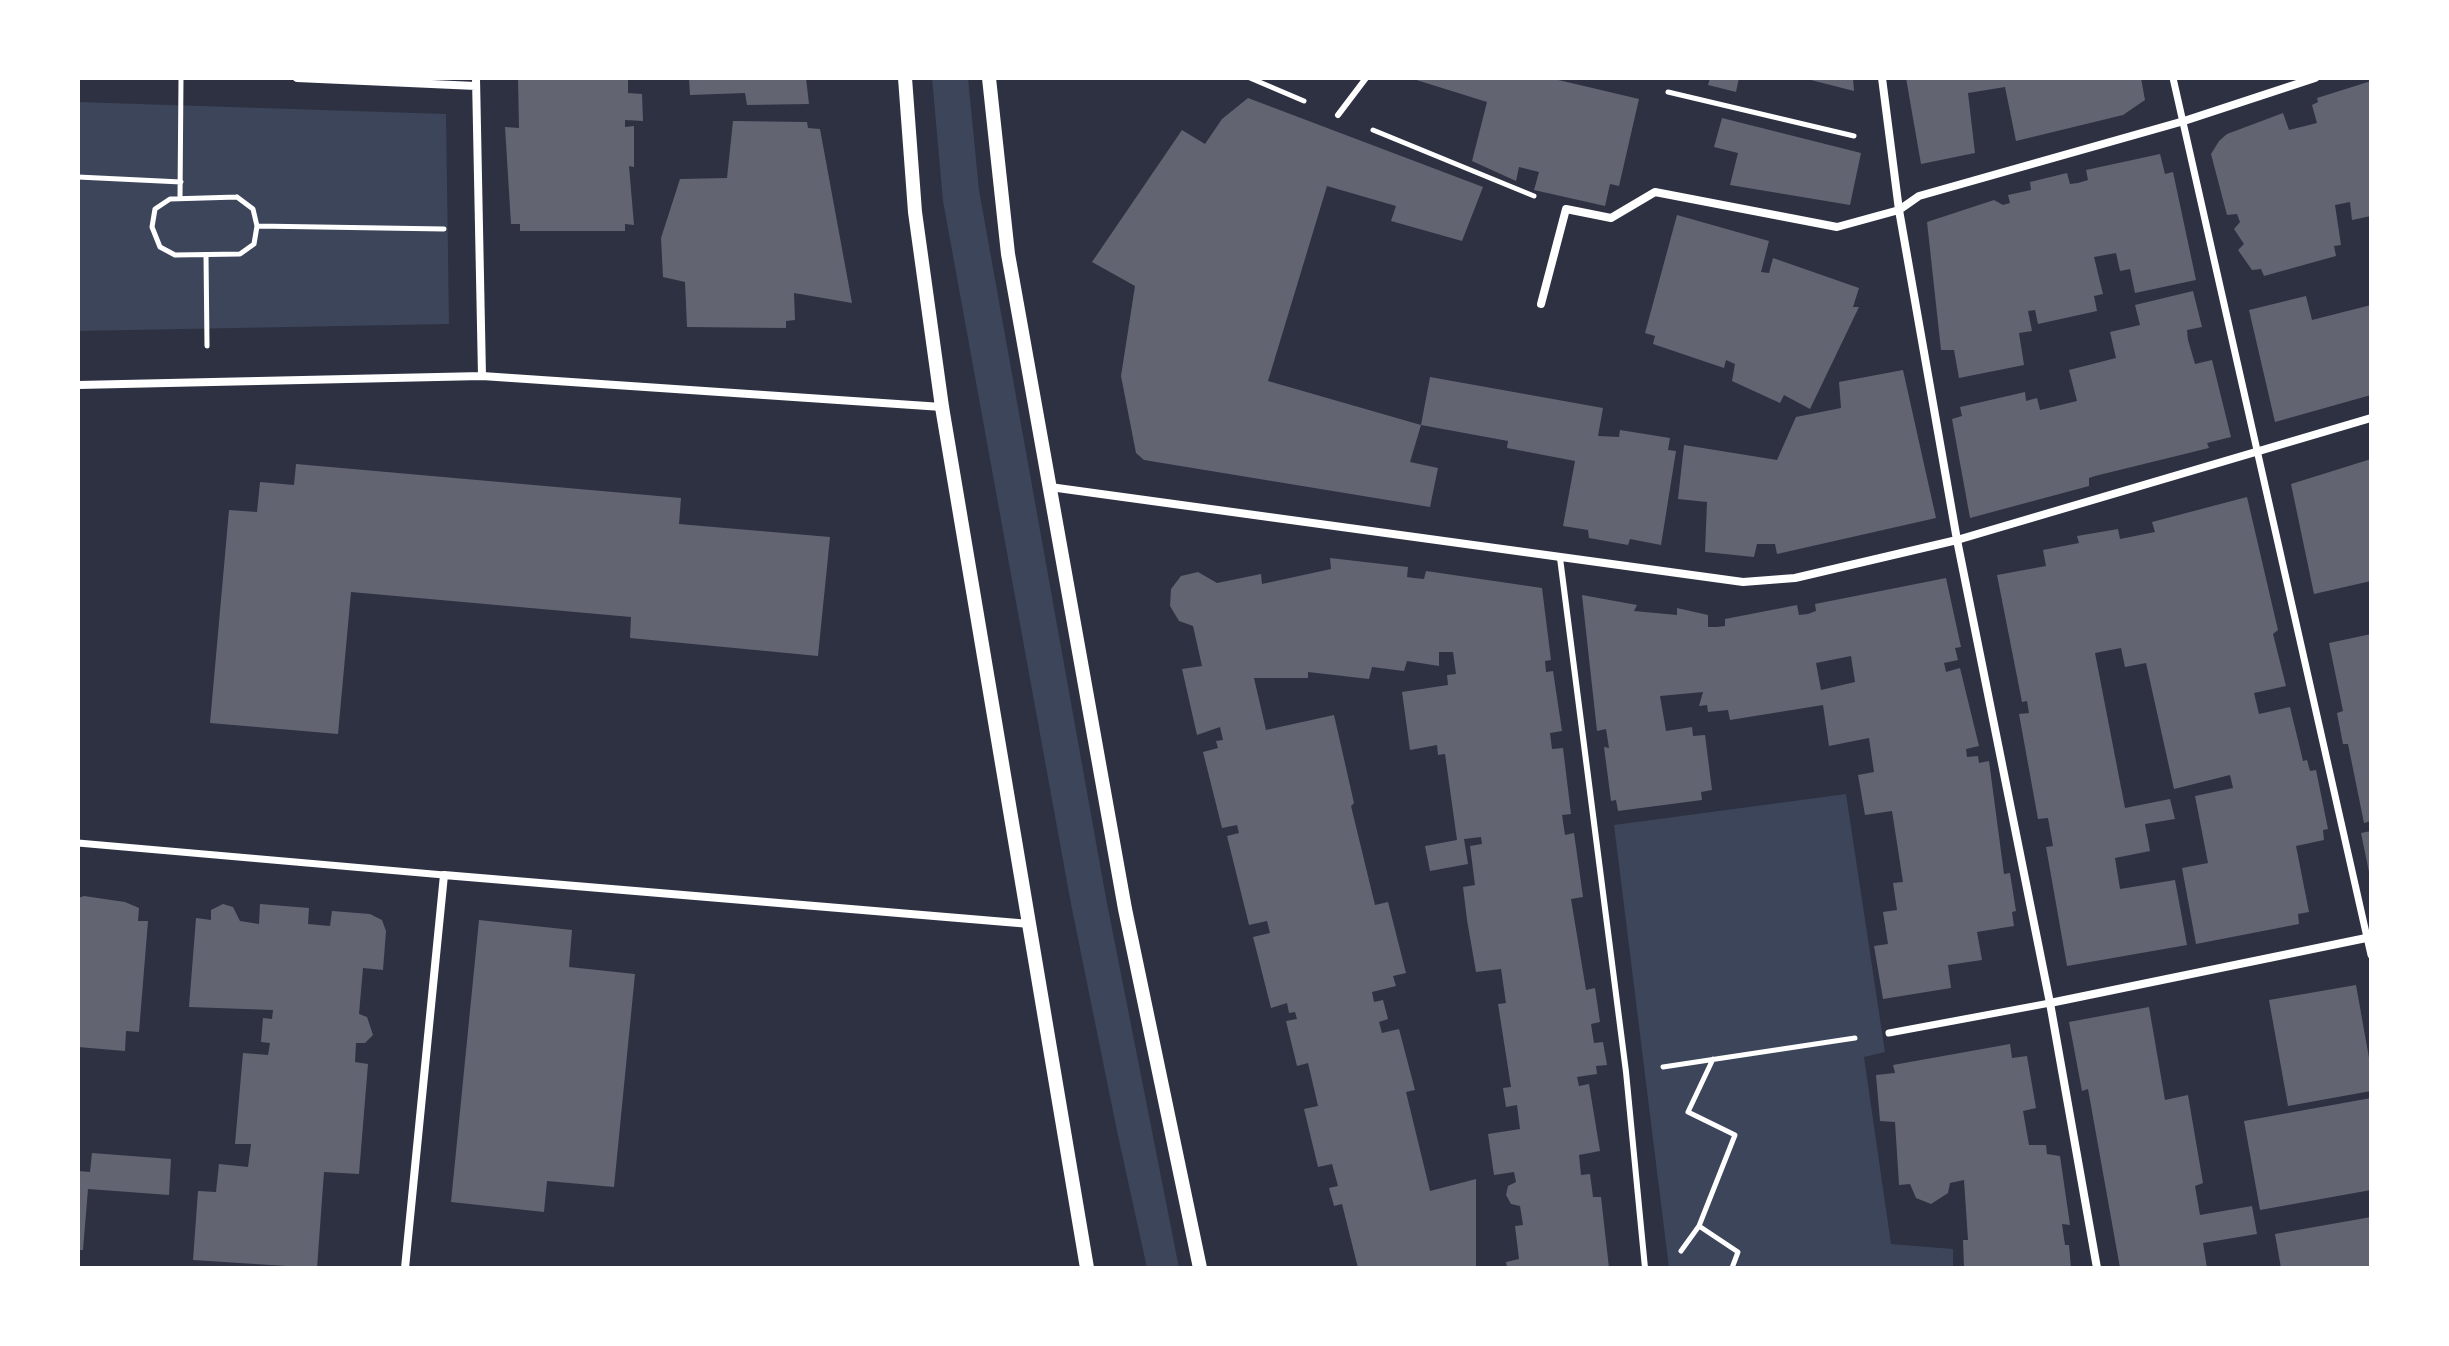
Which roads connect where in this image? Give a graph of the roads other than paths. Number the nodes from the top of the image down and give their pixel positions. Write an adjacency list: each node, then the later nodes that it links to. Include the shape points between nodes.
1 (297, 78): 8 (street)
2 (905, 78): 15 (street, via 915,212)
3 (989, 78): 18 (street, via 1008,254)
4 (1366, 78): 9 (lane)
5 (1882, 78): 11 (street)
6 (2173, 78): 10 (street)
7 (2315, 78): 10 (street)
8 (476, 82): 13 (street)
9 (1338, 115)
10 (2184, 121): 11 (street, via 1919,196); 17 (street)
11 (1899, 210): 12 (street, via 1837,227 1655,192 1611,218 1566,209); 19 (street)
12 (1541, 304)
13 (482, 376): 14 (street); 15 (street)
14 (78, 385)
15 (942, 407): 23 (street)
16 (2371, 418): 17 (street)
17 (2257, 451): 19 (street); 24 (street)
18 (1050, 487): 20 (street); 30 (street, via 1125,909)
19 (1957, 540): 20 (street, via 1795,578 1743,582); 26 (street)
20 (1560, 558): 31 (lane, via 1626,1072)
21 (78, 843): 22 (street)
22 (444, 875): 23 (street); 28 (street)
23 (1030, 924): 29 (street)
24 (2369, 938): 25 (street); 26 (street)
25 (2371, 955)
26 (2050, 1003): 27 (street); 32 (street)
27 (1889, 1033)
28 (405, 1268)
29 (1087, 1268)
30 (1200, 1268)
31 (1645, 1268)
32 (2097, 1268)

